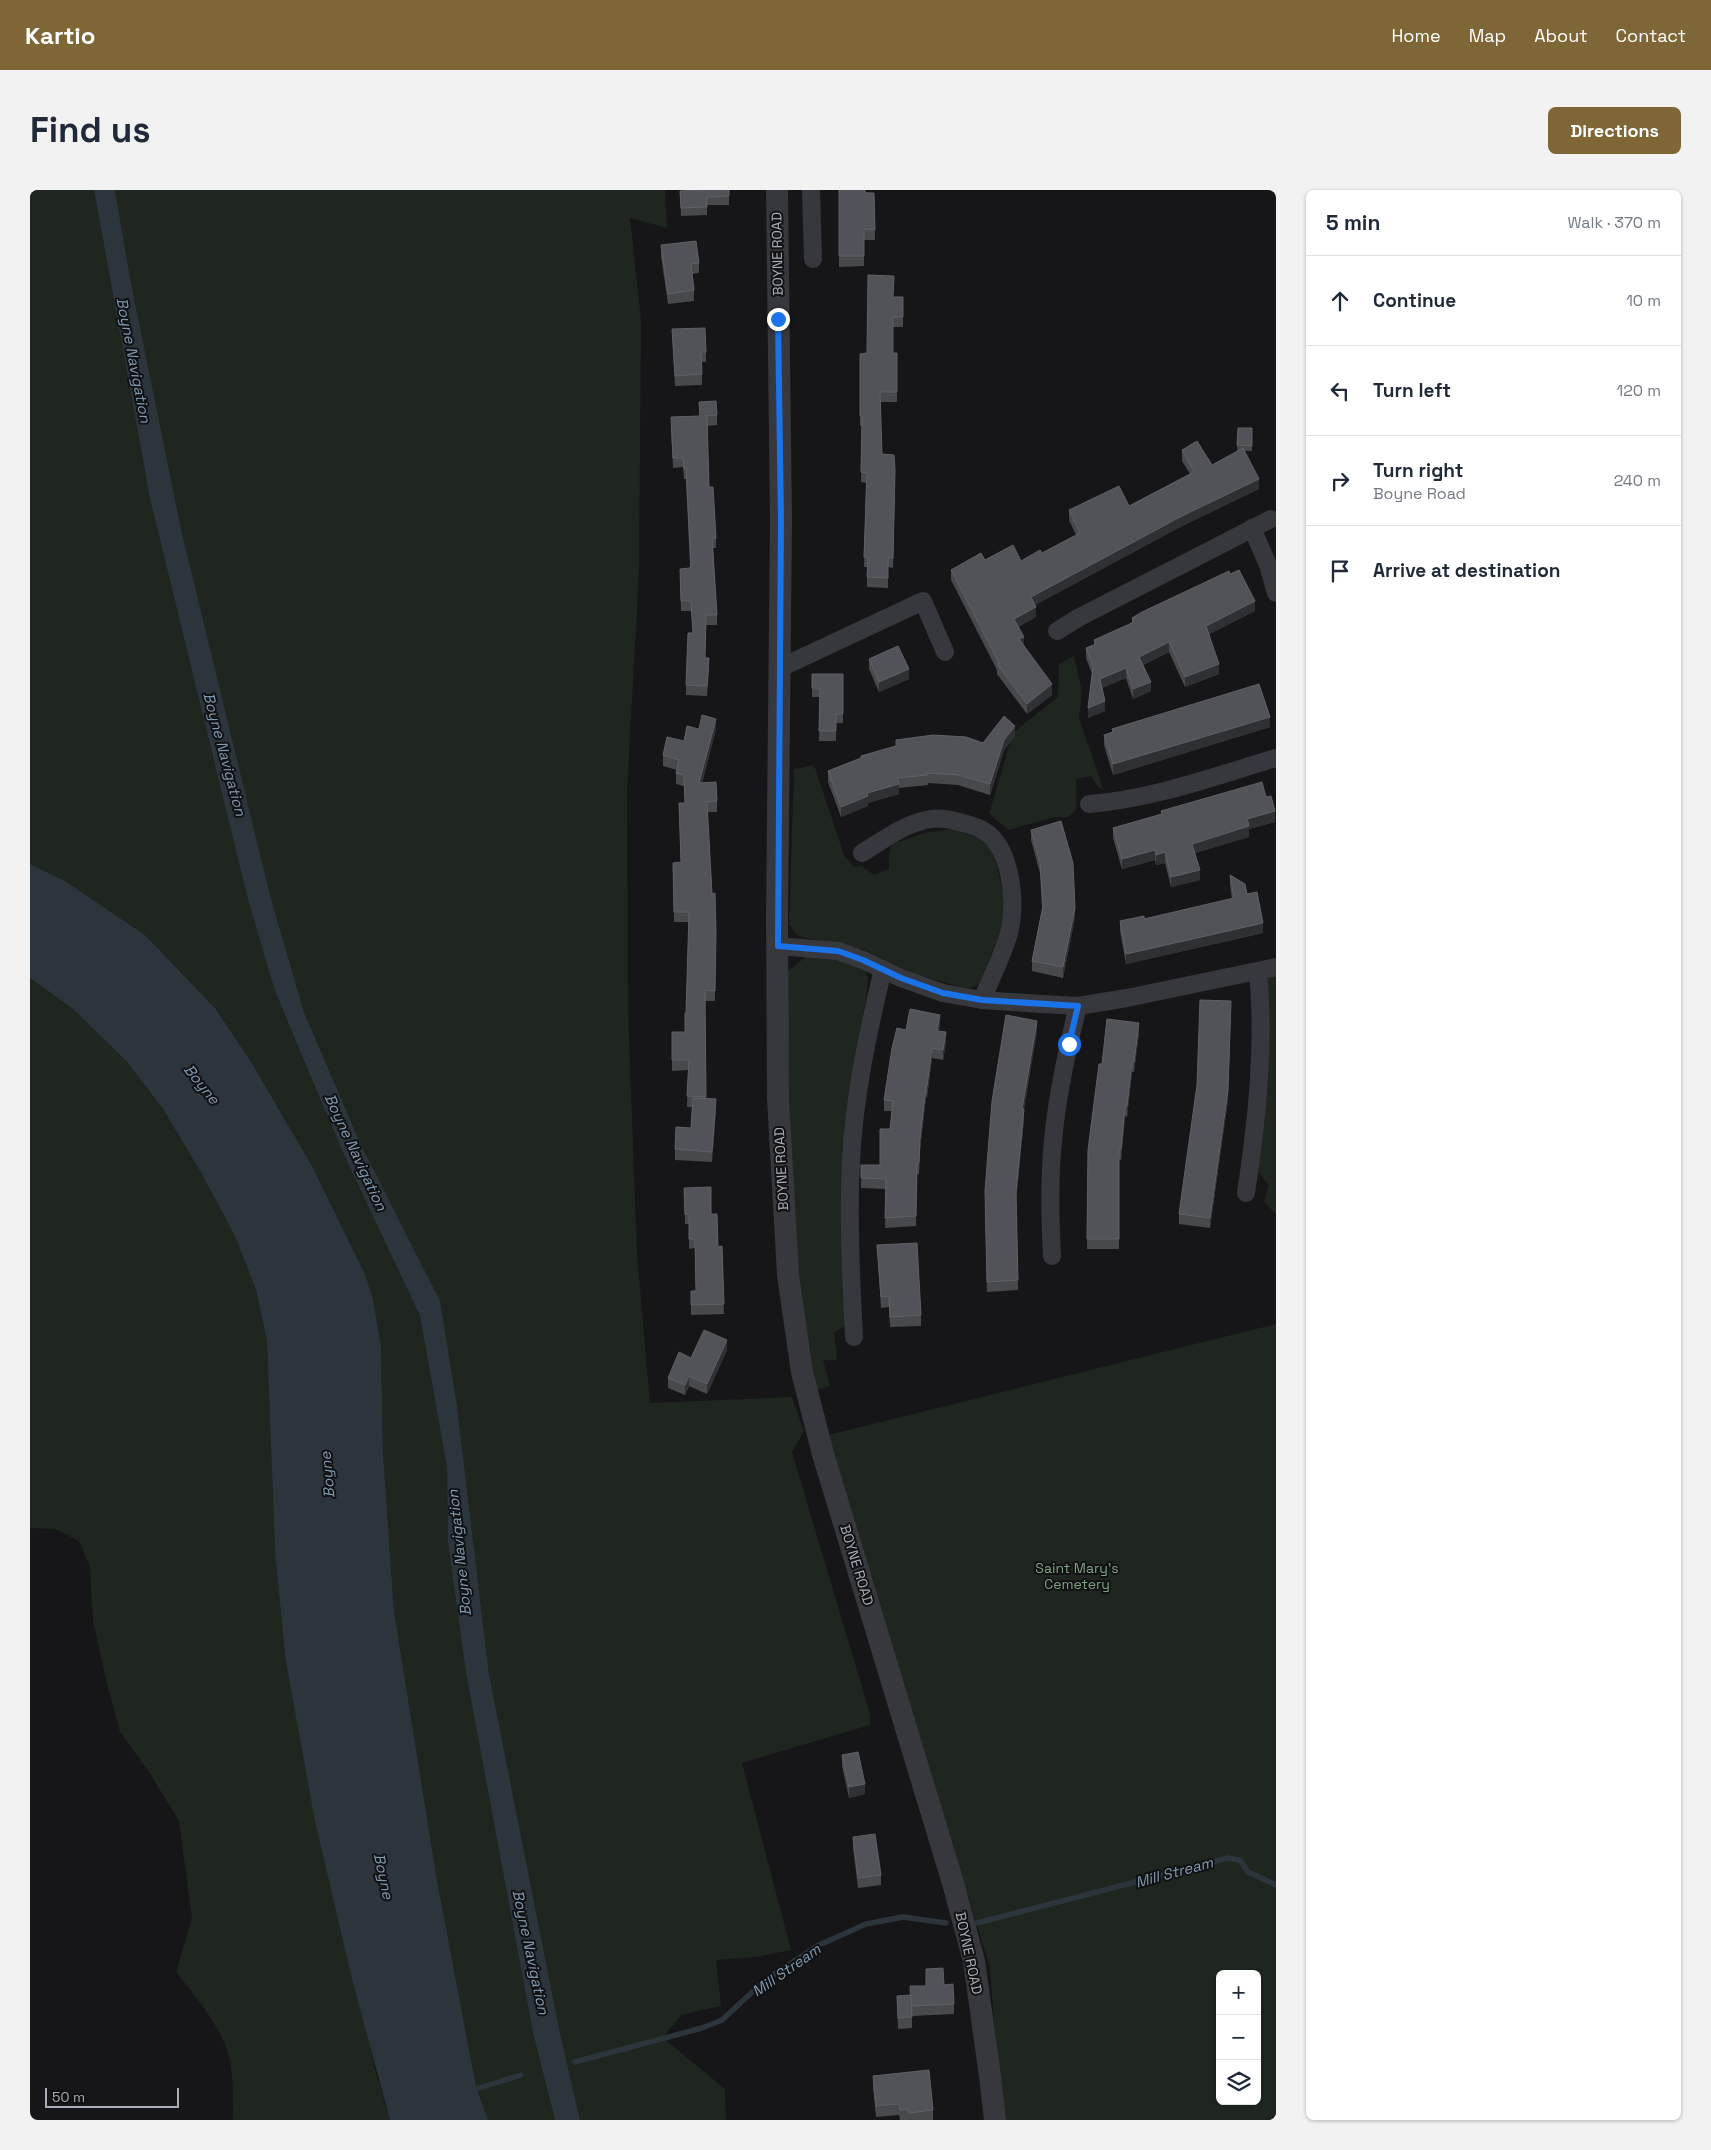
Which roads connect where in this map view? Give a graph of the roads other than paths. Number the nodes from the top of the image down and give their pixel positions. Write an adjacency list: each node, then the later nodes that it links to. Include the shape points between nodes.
1 (777, 190): 9 (street, BOYNE ROAD)
2 (811, 190): 3 (street)
3 (813, 259)
4 (1271, 519): 5 (street)
5 (1252, 528): 6 (street); 7 (street)
6 (1276, 593)
7 (1057, 631)
8 (946, 652): 9 (street, via 923,601)
9 (780, 668): 13 (street, BOYNE ROAD)
10 (1276, 758): 11 (street, via 1118,802)
11 (1090, 804)
12 (862, 853): 17 (street, via 906,826 927,819 967,824 985,831 997,843 1011,885 1010,930)
13 (778, 946): 15 (street, via 838,951); 22 (street, BOYNE ROAD, via 782,1191 788,1275 802,1372 823,1454 974,1961)
14 (1276, 967): 16 (street)
15 (883, 969): 17 (street, via 943,993); 21 (street, via 856,1106 851,1160 849,1232)
16 (1258, 972): 18 (street); 19 (street, via 1261,1032 1258,1099)
17 (982, 1000): 18 (street)
18 (1078, 1006): 20 (street, via 1052,1142)
19 (1246, 1192)
20 (1052, 1256)
21 (854, 1337)
22 (994, 2120)

